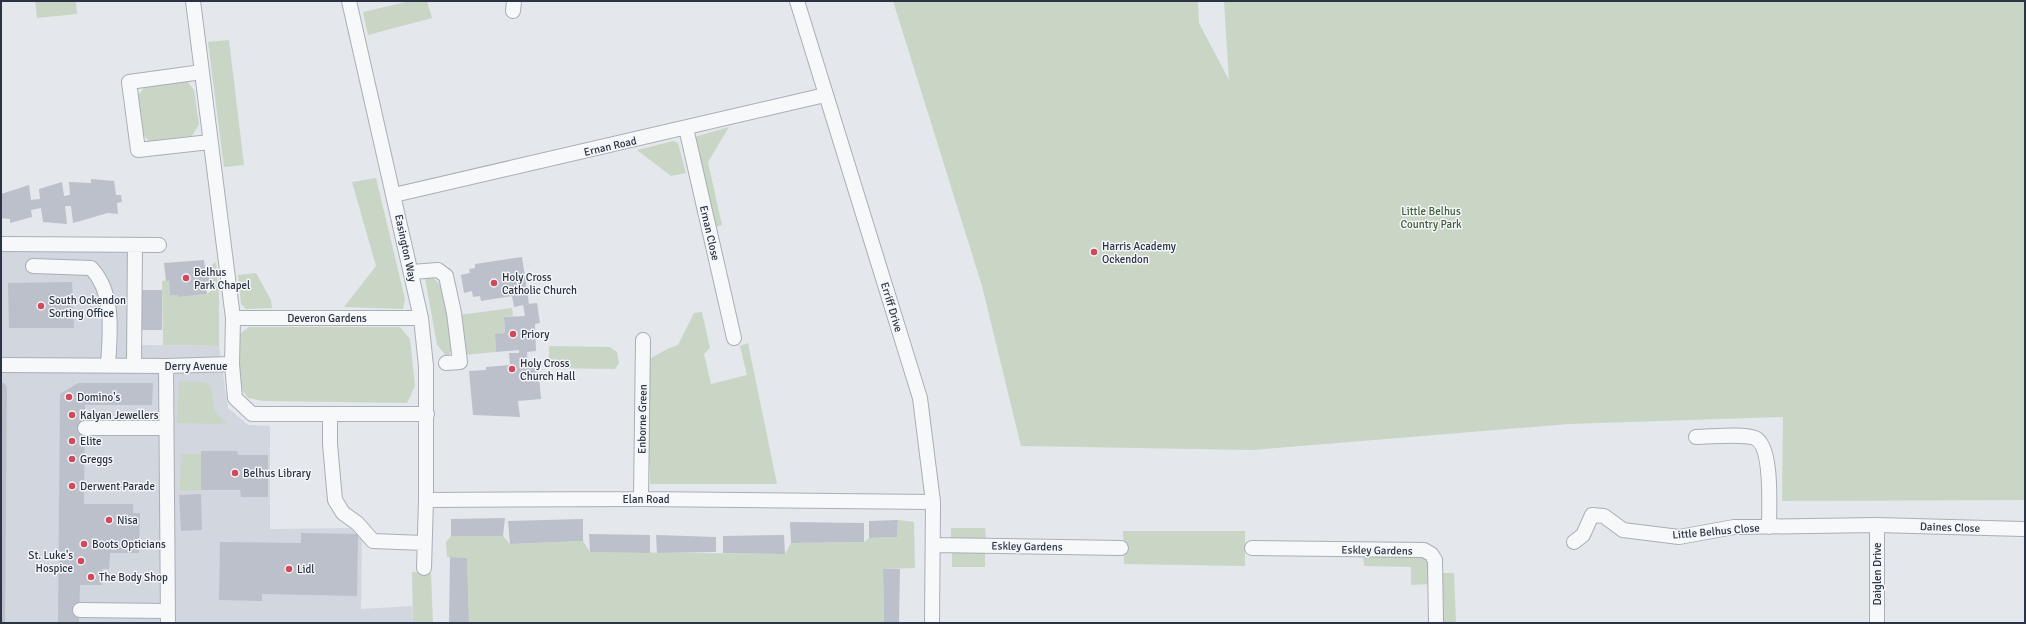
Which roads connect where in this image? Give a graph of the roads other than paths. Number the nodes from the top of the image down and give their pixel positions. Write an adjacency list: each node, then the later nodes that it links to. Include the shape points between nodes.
1 (193, 1): 4 (street)
2 (349, 1): 8 (street, Easington Way)
3 (797, 1): 5 (street, Erriff Drive)
4 (202, 72): 7 (street); 7 (street, via 129,82 138,150)
5 (825, 95): 6 (street, Ernan Road); 31 (street, Erriff Drive, via 920,398)
6 (686, 128): 8 (street, Ernan Road); 16 (street, Ernan Close)
7 (210, 142): 14 (street)
8 (394, 195): 13 (street, Easington Way)
9 (1, 244): 10 (street)
10 (135, 245): 11 (street); 22 (street)
11 (159, 245)
12 (33, 266): 21 (street, via 91,268 100,277 106,291 110,328)
13 (412, 272): 15 (street, Easington Way); 18 (street, via 438,270 446,276 460,362)
14 (233, 318): 15 (street, Deveron Gardens); 19 (street)
15 (422, 318): 25 (street, Easington Way)
16 (734, 338)
17 (643, 340): 29 (street, Enborne Green)
18 (446, 363)
19 (232, 364): 23 (street, Derry Avenue); 24 (street, Derry Avenue, via 235,398 252,414)
20 (1, 365): 21 (street, Derry Avenue)
21 (108, 365): 22 (street, Derry Avenue)
22 (134, 366): 23 (street, Derry Avenue)
23 (166, 366): 27 (street)
24 (330, 414): 25 (street, Derry Avenue); 36 (street, via 335,500 344,513 373,541)
25 (427, 414): 30 (street, Easington Way)
26 (85, 428): 27 (street)
27 (166, 428): 42 (street, via 174,543)
28 (1696, 437): 33 (street, via 1753,437 1763,444 1766,453)
29 (641, 499): 30 (street, Elan Road); 31 (street, Elan Road)
30 (426, 500): 36 (street)
31 (933, 502): 37 (street, Erriff Drive)
32 (1877, 525): 33 (street, Little Belhus Close); 34 (street, Daines Close); 45 (street, Daiglen Drive)
33 (1769, 527): 35 (street, Little Belhus Close, via 1734,527 1679,537 1623,530 1604,516 1592,515 1583,535)
34 (2023, 529)
35 (1574, 542)
36 (424, 543): 40 (street)
37 (933, 545): 38 (street, Eskley Gardens); 43 (street, Erriff Drive)
38 (1121, 548)
39 (1252, 548): 44 (street, Eskley Gardens, via 1424,550 1435,560)
40 (424, 568)
41 (80, 610): 42 (street)
42 (168, 617)
43 (932, 623)
44 (1436, 623)
45 (1877, 623)

